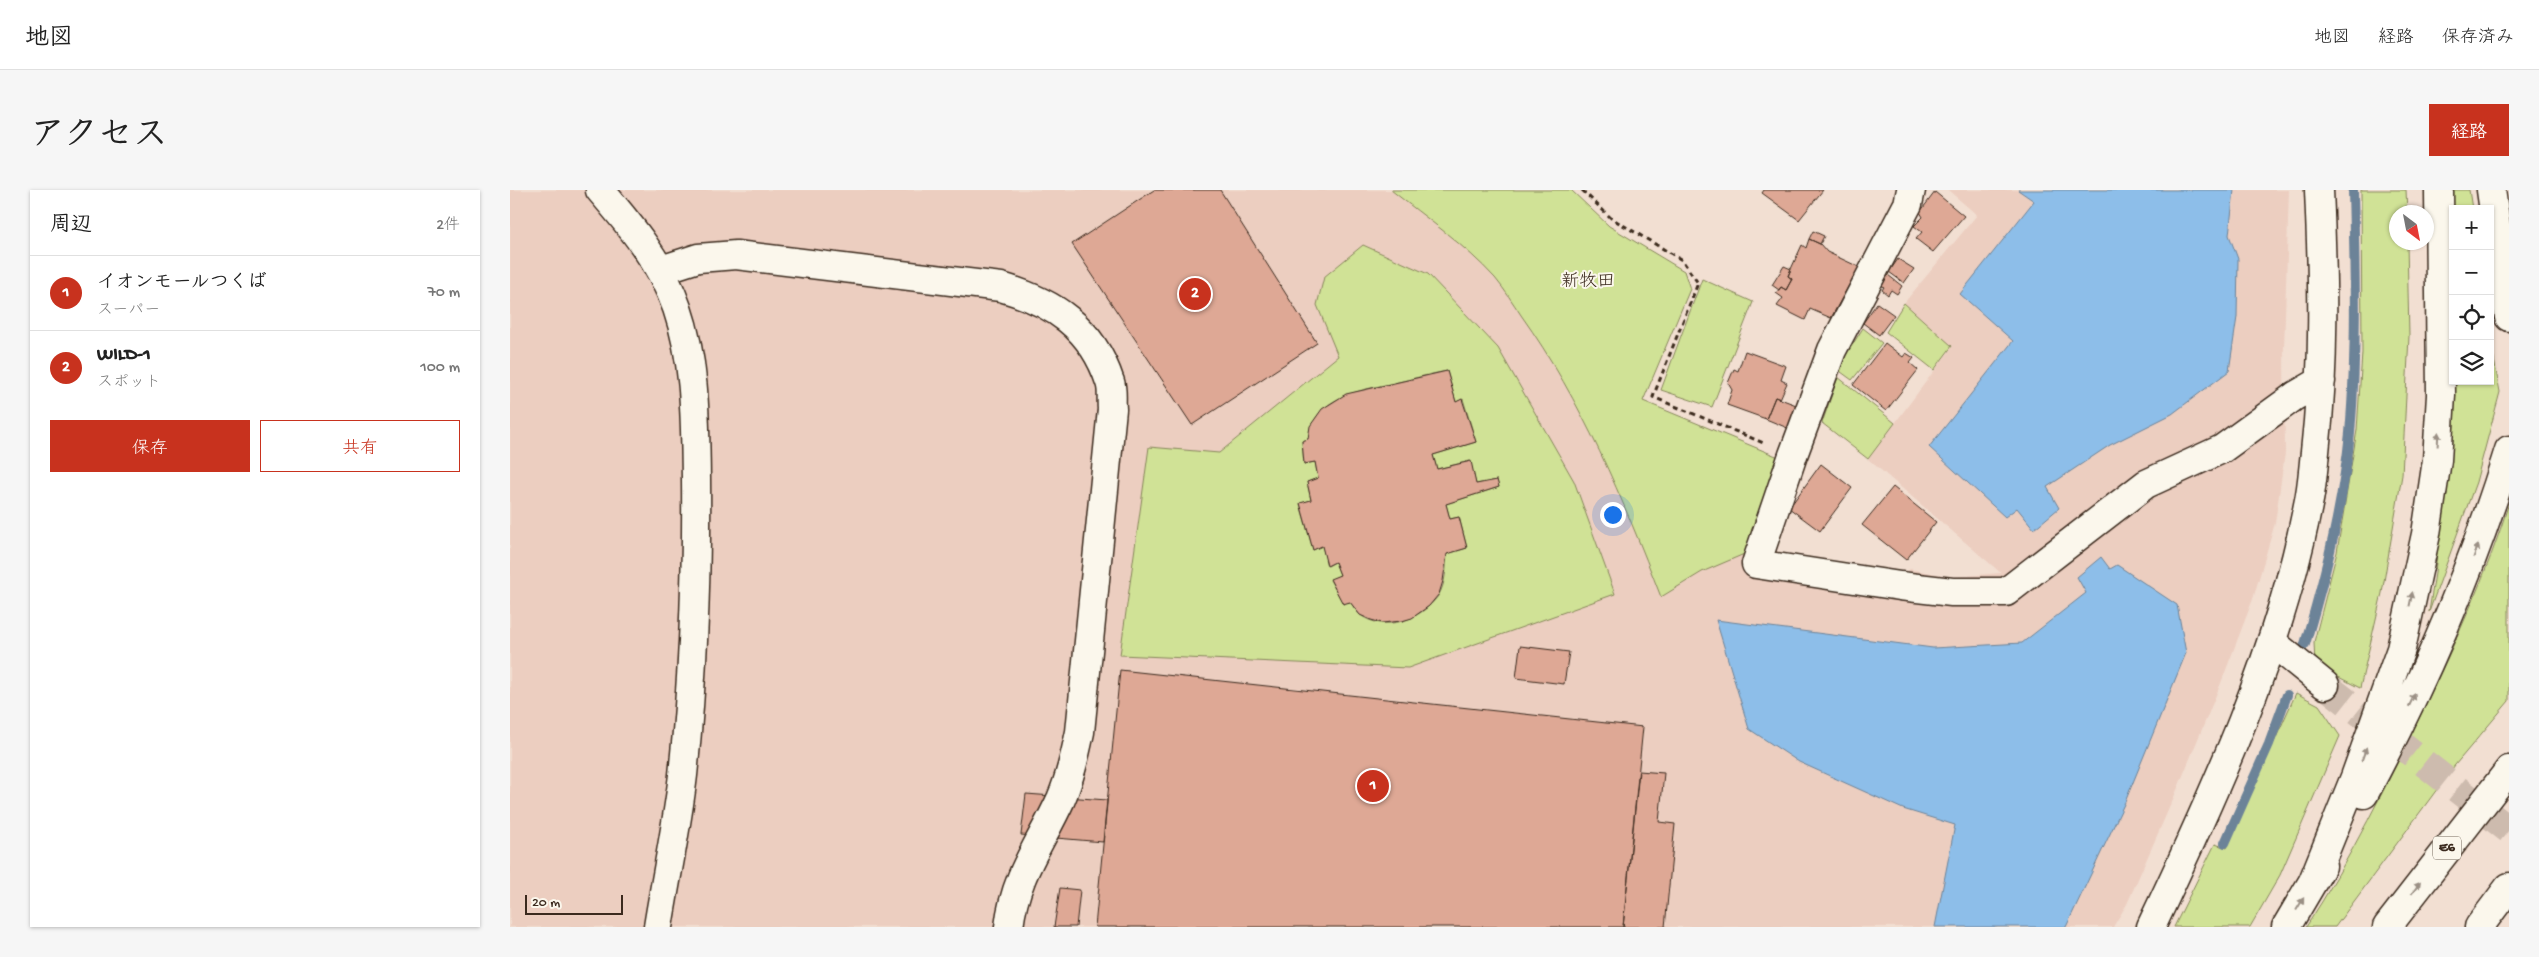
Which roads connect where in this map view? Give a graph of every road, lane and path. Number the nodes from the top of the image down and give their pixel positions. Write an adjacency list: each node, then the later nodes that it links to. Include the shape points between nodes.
1 (600, 190): 7 (main road, via 634,230)
2 (1582, 190): 11 (path, via 1611,218 1682,260 1698,283 1653,397)
3 (1912, 190): 11 (main road, via 1908,204 1832,350)
4 (2318, 190): 9 (main road, via 2324,335)
5 (2439, 190): 15 (main road, one-way to 5, via 2401,650 2426,534 2437,460 2441,395)
6 (2492, 195): 8 (main road)
7 (661, 270): 17 (main road, via 677,308 688,348 693,387 696,537 682,776); 18 (main road, via 698,258 736,255 1001,287 1027,294 1072,321 1100,360 1111,383 1112,409 1080,732 1062,797 1017,885)
8 (2509, 317)
9 (2321, 381): 11 (main road, via 2222,449 2146,484 2006,592 1952,592 1756,564); 12 (main road, via 2309,504)
10 (2509, 450): 15 (main road, one-way to 10, via 2386,752 2455,606 2486,526)
11 (1793, 455)
12 (2272, 642): 13 (main road); 19 (main road, via 2227,757)
13 (2325, 685)
14 (2509, 770): 21 (main road, E6, one-way to 14)
15 (2313, 881): 20 (main road, one-way to 15)
16 (2509, 887): 22 (main road)
17 (658, 927)
18 (1009, 927)
19 (2150, 927)
20 (2286, 927)
21 (2387, 927)
22 (2479, 927)

